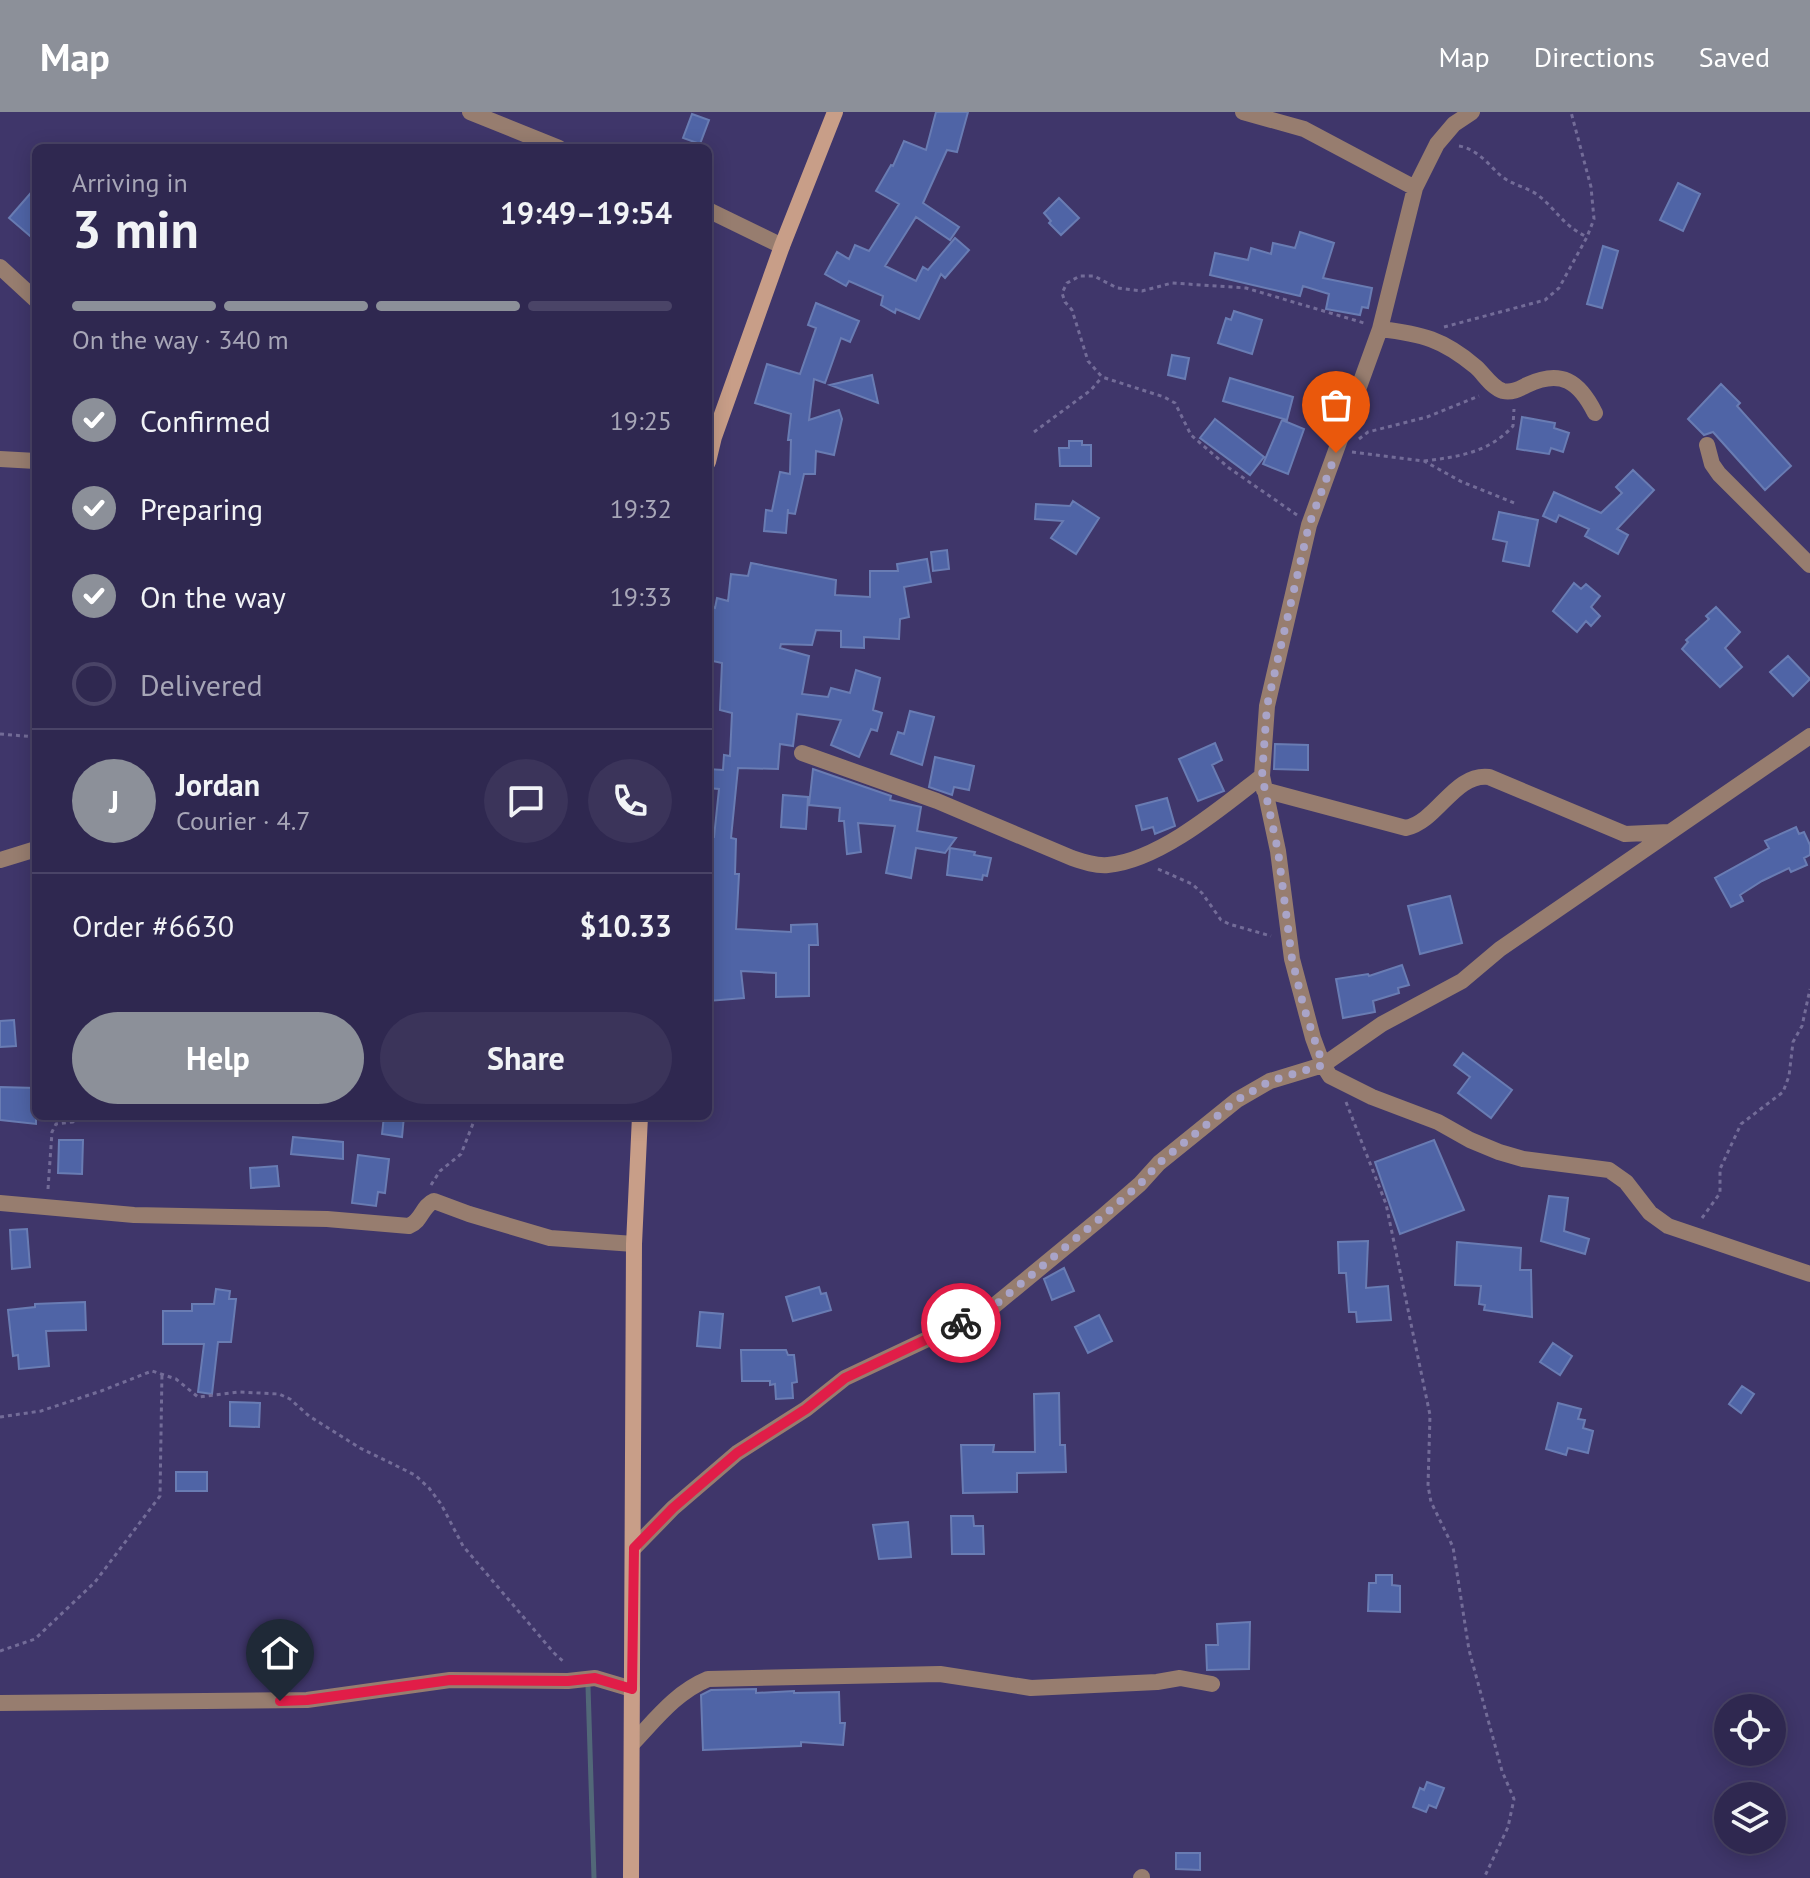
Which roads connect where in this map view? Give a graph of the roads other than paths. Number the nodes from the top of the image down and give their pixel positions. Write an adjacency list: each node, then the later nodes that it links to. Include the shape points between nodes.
1 (470, 112): 5 (street)
2 (835, 112): 8 (main road)
3 (1243, 112): 6 (street, via 1304,129)
4 (1472, 112): 6 (street, via 1437,144)
5 (549, 144)
6 (1415, 188): 11 (street)
7 (712, 212): 8 (street)
8 (782, 246): 13 (main road)
9 (0, 267): 10 (street)
10 (32, 296)
11 (1380, 329): 12 (street, via 1417,333 1448,345 1507,391 1550,376 1563,379 1586,394); 20 (street, via 1309,525 1267,706)
12 (1595, 413)
13 (712, 445)
14 (1707, 445): 17 (street, via 1719,474)
15 (0, 459): 16 (street)
16 (32, 461)
17 (1810, 565)
18 (1810, 736): 21 (street)
19 (802, 753): 20 (street, via 1091,864 1142,855)
20 (1263, 783): 21 (street, via 1406,828 1466,782 1489,777 1625,834); 24 (street, via 1292,959)
21 (1670, 832): 24 (street, via 1462,981 1382,1024)
22 (32, 850): 23 (street)
23 (0, 860)
24 (1323, 1065): 28 (street, via 1337,1081 1499,1152 1609,1170 1668,1226); 29 (street, via 1270,1081 1237,1100 989,1310 845,1378 737,1453)
25 (640, 1120): 27 (main road)
26 (0, 1203): 27 (street, via 134,1215 404,1226 417,1222 430,1202 439,1201 550,1238)
27 (634, 1244): 29 (main road)
28 (1810, 1274)
29 (634, 1548): 31 (main road)
30 (1212, 1684): 33 (street, via 1180,1678 1031,1688 940,1674 708,1679 673,1701)
31 (632, 1689): 32 (street, via 595,1678 450,1680 307,1700); 33 (main road)
32 (0, 1703)
33 (632, 1744): 34 (main road)
34 (631, 1878)

